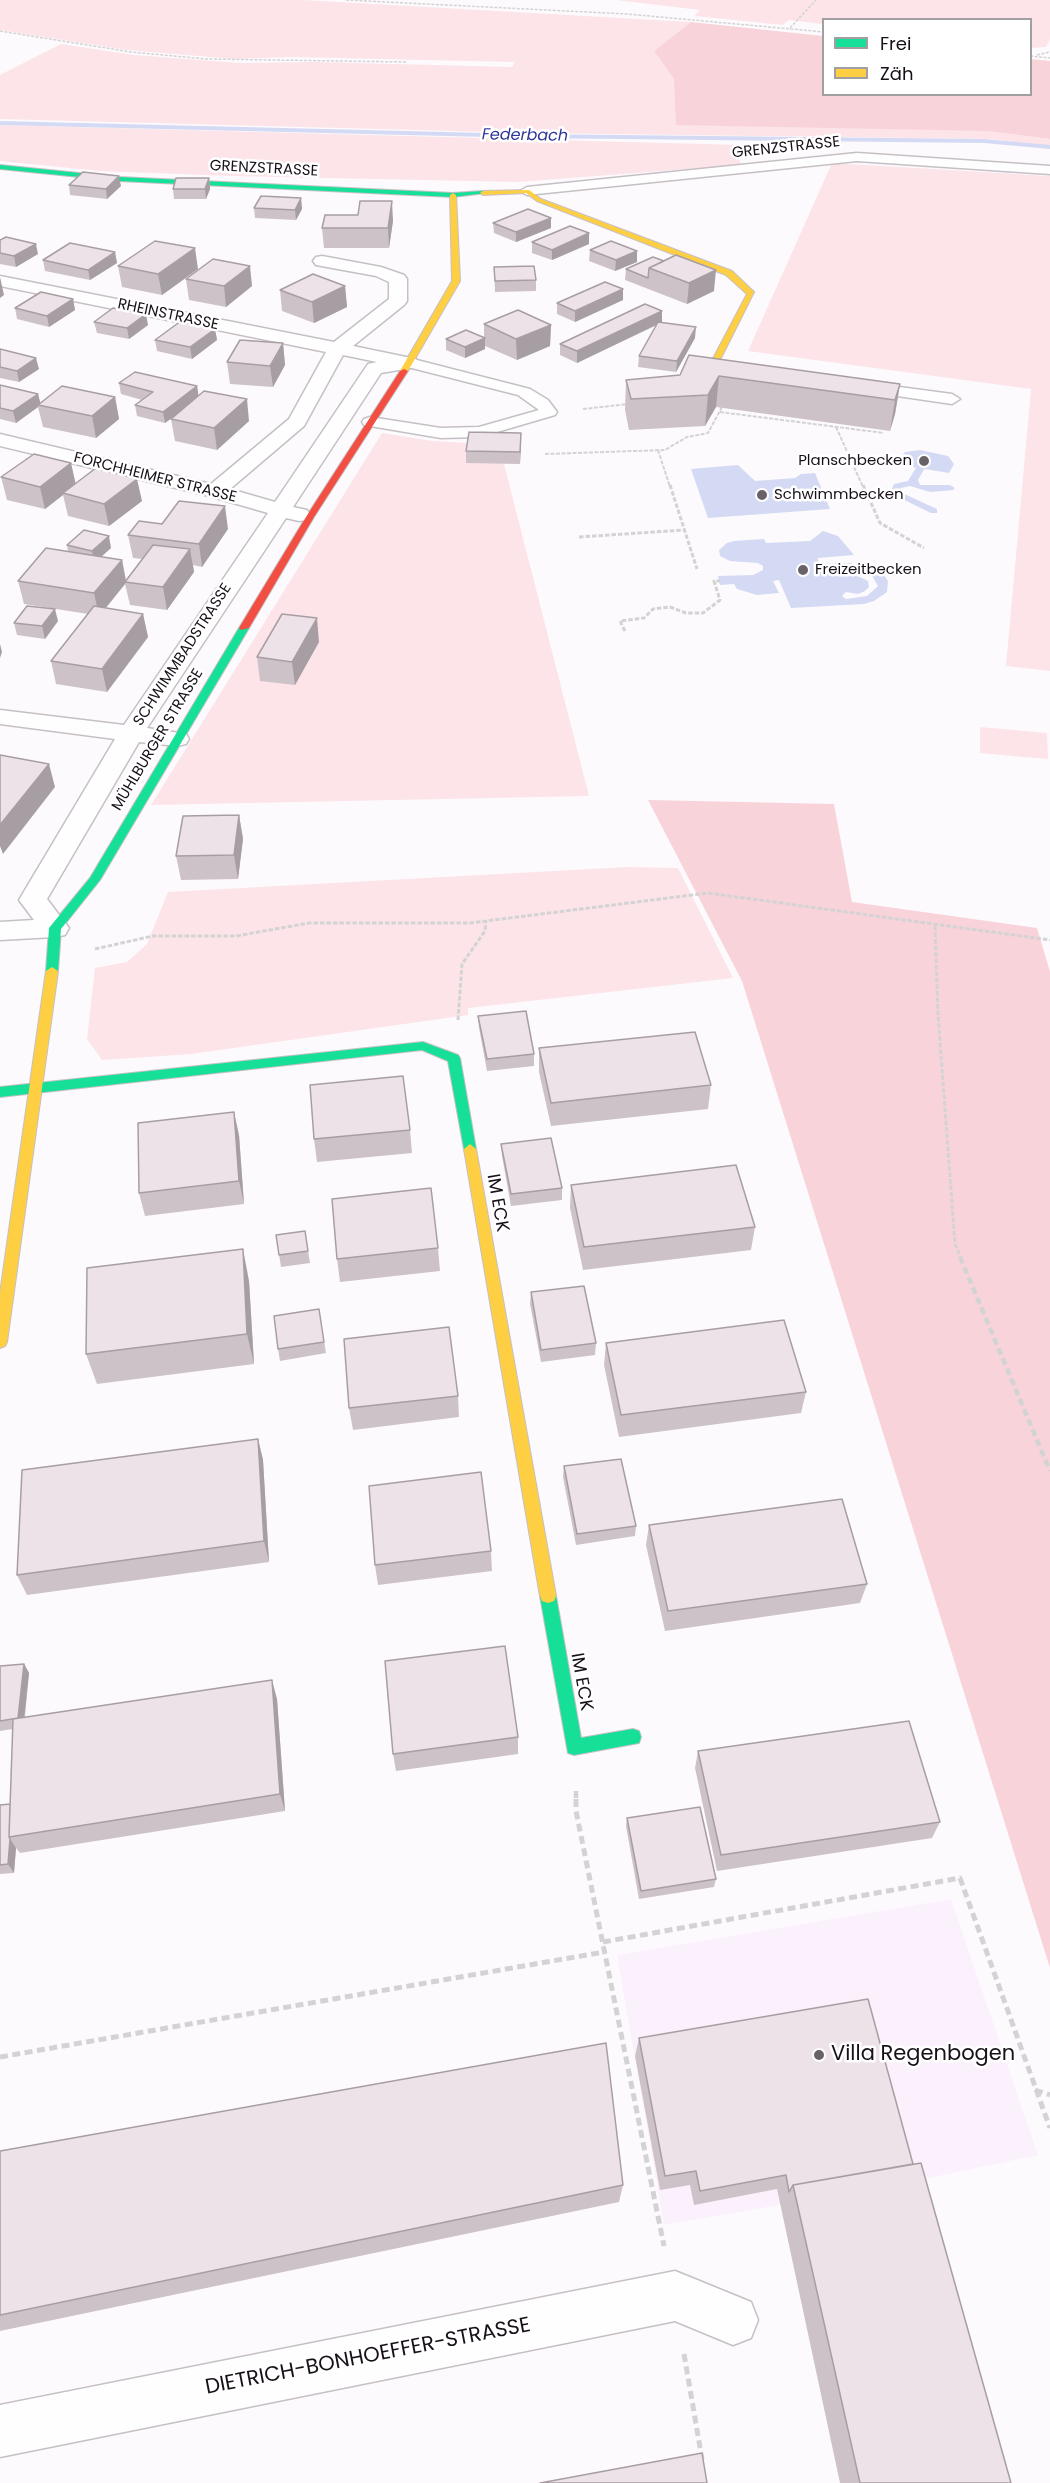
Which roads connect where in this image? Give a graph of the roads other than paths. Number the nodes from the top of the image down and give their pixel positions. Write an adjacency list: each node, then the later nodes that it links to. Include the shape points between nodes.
1 (0, 167): 4 (street, GRENZSTRASSE, via 119,179)
2 (1050, 170): 3 (lane, GRENZSTRASSE, via 857,157)
3 (527, 191): 4 (street, GRENZSTRASSE); 9 (street, via 539,200 729,273 751,294)
4 (453, 195): 8 (street, MÜHLBURGER STRASSE, via 456,281)
5 (322, 261): 7 (street, via 398,279 398,301)
6 (0, 281): 7 (street, RHEINSTRASSE)
7 (336, 350): 8 (street, RHEINSTRASSE); 14 (street, via 297,422)
8 (408, 363): 12 (street, MÜHLBURGER STRASSE); 12 (lane, via 524,392 549,412 480,432 441,433); 15 (street, SCHWIMMBADSTRASSE, via 375,368)
9 (718, 369)
10 (843, 385): 11 (lane, via 924,402)
11 (952, 399)
12 (370, 423): 16 (street, MÜHLBURGER STRASSE)
13 (0, 440): 14 (street, FORCHHEIMER STRASSE)
14 (215, 491): 15 (street, FORCHHEIMER STRASSE)
15 (279, 510): 16 (street, FORCHHEIMER STRASSE); 18 (street, SCHWIMMBADSTRASSE)
16 (310, 517): 19 (street, MÜHLBURGER STRASSE)
17 (0, 717): 18 (street)
18 (130, 735): 19 (street); 20 (street, SCHWIMMBADSTRASSE, via 33,900)
19 (177, 739): 20 (street, MÜHLBURGER STRASSE, via 94,880)
20 (55, 928): 21 (street); 22 (street)
21 (0, 930)
22 (34, 1090): 23 (street); 24 (street); 25 (street, IM ECK, via 423,1046 454,1058 574,1747)
23 (0, 1092)
24 (0, 1342)
25 (633, 1737)
26 (733, 2320): 27 (street, DIETRICH-BONHOEFFER-STRASSE, via 675,2296)
27 (0, 2431)

